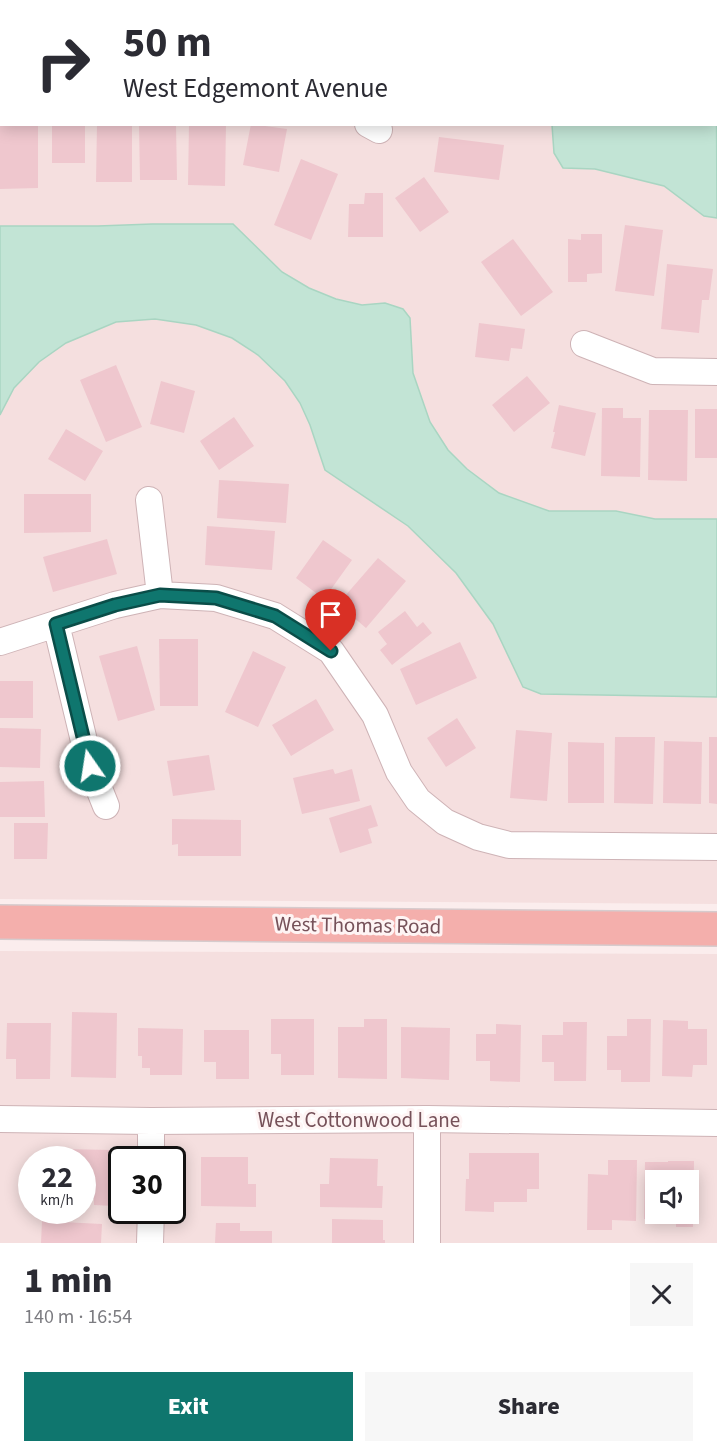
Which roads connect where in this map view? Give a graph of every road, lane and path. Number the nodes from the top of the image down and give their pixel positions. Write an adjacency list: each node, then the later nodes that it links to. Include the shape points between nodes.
1 (584, 344): 2 (street, via 653,371)
2 (717, 372)
3 (149, 500): 4 (street)
4 (160, 595): 5 (street); 8 (street, via 216,598 275,616 331,651 375,715 399,772 418,800 445,822 478,837 509,845)
5 (56, 624): 6 (street); 7 (street, via 90,766)
6 (0, 642)
7 (106, 806)
8 (717, 847)
9 (0, 922): 10 (main road, West Thomas Road)
10 (717, 928)
11 (0, 1119): 13 (street, West Cottonwood Lane)
12 (427, 1119): 13 (street, West Cottonwood Lane); 14 (street, West Cottonwood Lane); 18 (street)
13 (151, 1122): 15 (street)
14 (717, 1123)
15 (151, 1146)
16 (151, 1224): 17 (street)
17 (150, 1243)
18 (427, 1243)

